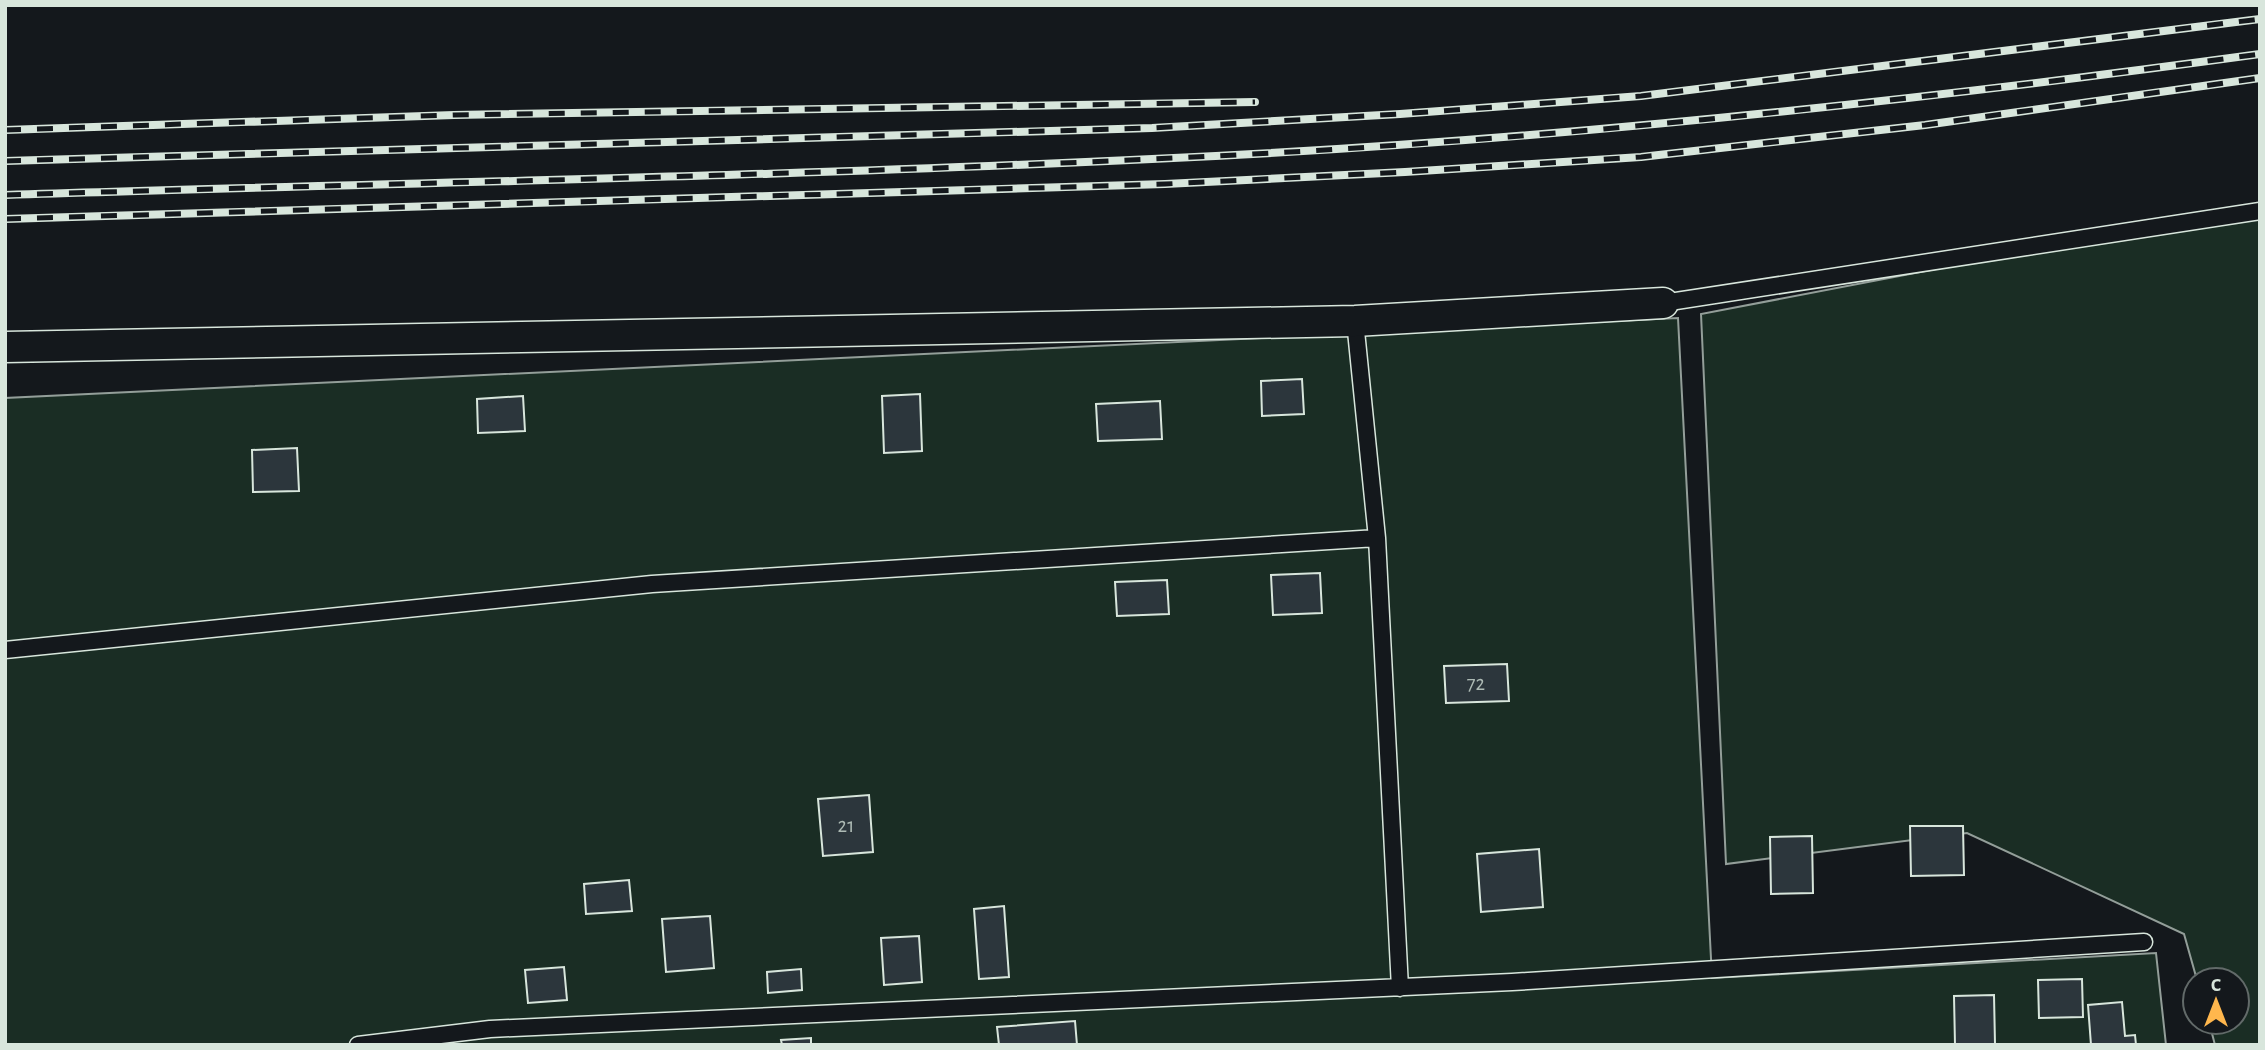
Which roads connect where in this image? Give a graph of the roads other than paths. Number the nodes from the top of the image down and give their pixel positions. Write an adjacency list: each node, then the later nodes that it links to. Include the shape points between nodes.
1 (2260, 211): 2 (lane)
2 (1663, 303): 3 (street)
3 (1355, 321): 4 (street); 5 (lane)
4 (5, 347)
5 (1377, 538): 6 (lane, via 652,584); 8 (lane)
6 (5, 650)
7 (2144, 942): 8 (lane)
8 (1400, 988): 9 (lane, via 490,1029)
9 (358, 1045)

